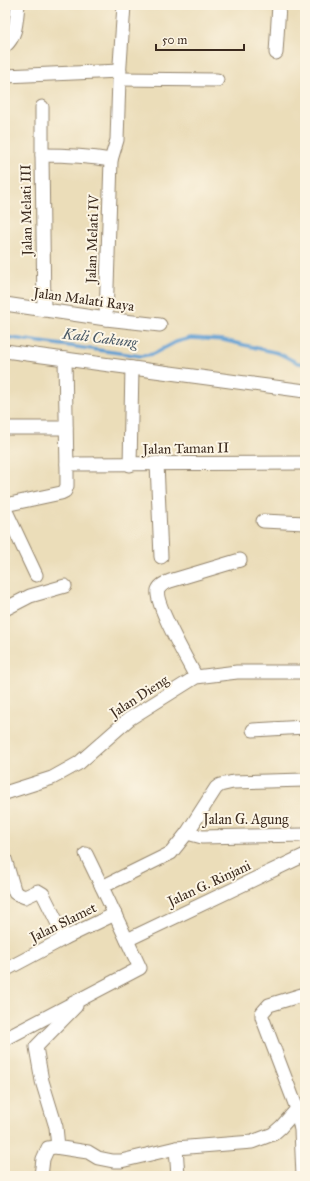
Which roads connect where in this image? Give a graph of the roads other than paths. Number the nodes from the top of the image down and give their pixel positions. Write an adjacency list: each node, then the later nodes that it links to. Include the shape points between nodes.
1 (18, 5): 4 (street, via 15,32 12,41)
2 (124, 5): 6 (street, Jalan Melati IV)
3 (279, 5): 5 (street)
4 (5, 46)
5 (276, 53)
6 (119, 75): 7 (street); 8 (street); 11 (street, Jalan Melati IV, via 117,140)
7 (5, 76)
8 (217, 80)
9 (42, 107): 10 (street)
10 (42, 155): 11 (street, Jalan Melati III, via 87,156); 13 (street, Jalan Melati III)
11 (110, 160): 14 (street, Jalan Melati IV)
12 (5, 304): 13 (street, Jalan Malati Raya)
13 (44, 310): 14 (street, Jalan Malati Raya)
14 (106, 319): 15 (street, Jalan Malati Raya)
15 (160, 325)
16 (5, 350): 17 (street)
17 (65, 359): 18 (street); 21 (street)
18 (132, 368): 19 (street); 25 (street)
19 (305, 391)
20 (5, 428): 21 (street)
21 (66, 428): 24 (street)
22 (157, 463): 23 (street, Jalan Taman II); 25 (street, Jalan Taman II); 30 (street)
23 (305, 463)
24 (67, 464): 25 (street, Jalan Taman II); 26 (street, via 65,491)
25 (130, 465)
26 (5, 505)
27 (5, 509): 32 (street)
28 (263, 521): 29 (street)
29 (305, 523)
30 (161, 557)
31 (240, 560): 36 (street, via 170,581 158,589 170,628)
32 (36, 576)
33 (64, 586): 34 (street, via 30,596)
34 (5, 609)
35 (305, 672): 36 (street, Jalan Dieng, via 237,672)
36 (196, 677): 40 (street, Jalan Dieng, via 129,719 79,763 52,778)
37 (305, 728): 38 (street)
38 (254, 730)
39 (305, 780): 41 (street, via 233,782 220,785)
40 (5, 793)
41 (187, 833): 42 (street, Jalan G. Agung, via 202,837); 46 (street, via 171,852)
42 (305, 835)
43 (86, 854): 46 (street)
44 (305, 855): 49 (street, Jalan G. Rinjani)
45 (5, 859): 48 (street, via 15,893 25,897 38,891 43,894)
46 (102, 887): 47 (street)
47 (114, 914): 48 (street, Jalan Slamet); 49 (street)
48 (65, 938): 50 (street, Jalan Slamet)
49 (127, 940): 52 (street, via 140,968)
50 (5, 970)
51 (305, 994): 54 (street, via 269,1005 262,1013)
52 (84, 997): 53 (street); 55 (street, via 36,1047 42,1081 56,1127)
53 (5, 1039)
54 (297, 1109): 56 (street, via 273,1134 252,1142); 59 (street, via 301,1130)
55 (58, 1147): 56 (street, via 88,1152 98,1158 113,1161); 57 (street, via 48,1148 44,1153)
56 (176, 1148): 58 (street)
57 (41, 1176)
58 (178, 1176)
59 (303, 1176)

